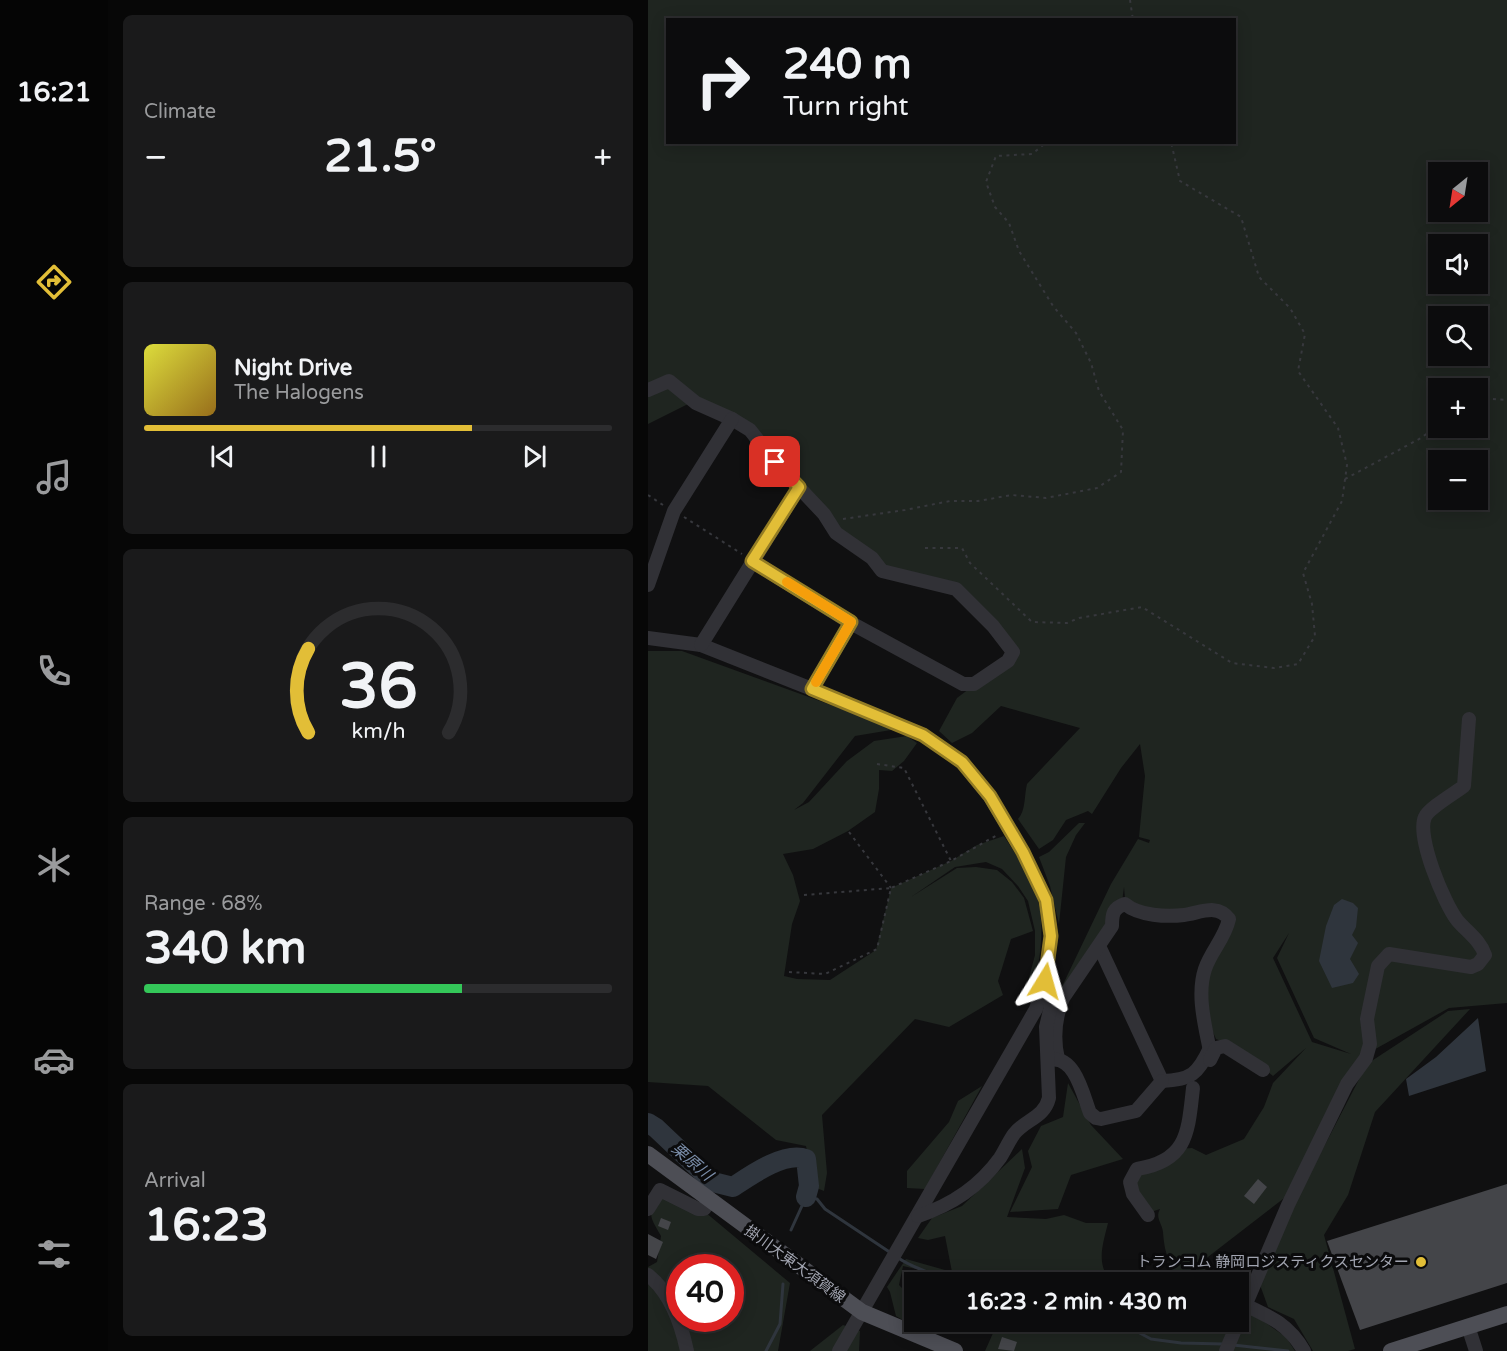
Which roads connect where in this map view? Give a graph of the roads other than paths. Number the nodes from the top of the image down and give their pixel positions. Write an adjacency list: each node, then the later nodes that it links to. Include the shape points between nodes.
1 (648, 390): 2 (street, via 669,381 696,403)
2 (732, 419): 3 (street, via 750,430); 5 (street, via 674,511)
3 (799, 487): 4 (street); 6 (street, via 836,533 872,558 882,571 956,589 1013,652 1008,661 974,684 963,684)
4 (752, 561): 6 (street); 8 (street)
5 (648, 585)
6 (851, 622): 9 (street)
7 (648, 638): 8 (street)
8 (701, 645): 9 (street)
9 (812, 689): 12 (street, via 923,735 962,762 990,796 1046,900 1051,936)
10 (1469, 719): 25 (street, via 1464,786 1426,814 1421,827 1446,899 1485,956 1470,967 1389,954 1378,966 1367,1019 1370,1044 1366,1058 1347,1084)
11 (1099, 946): 13 (street, via 1112,926 1112,914 1125,904 1143,914 1184,915 1206,909 1225,914 1226,932 1205,967 1201,988); 14 (street, via 1063,998); 16 (street)
12 (1041, 995): 14 (street, via 1052,1002 1046,1028); 23 (street, via 1028,1025)
13 (1211, 1052): 15 (street, via 1225,1046); 16 (street, via 1186,1079); 17 (street, via 1207,1067)
14 (1053, 1060): 16 (street, via 1066,1062 1090,1113 1101,1119 1136,1111); 23 (street, via 1049,1098 1042,1113 1015,1133 998,1160 968,1192)
15 (1263, 1070)
16 (1162, 1081)
17 (1193, 1088): 18 (street); 22 (street, via 1183,1141 1157,1165 1137,1169 1130,1182)
18 (1182, 1115)
19 (648, 1154): 20 (main road, 掛川大東大須賀線)
20 (710, 1201): 21 (street, via 704,1209 698,1209 660,1190); 27 (main road, 掛川大東大須賀線)
21 (648, 1209)
22 (1148, 1215)
23 (918, 1216): 27 (street)
24 (648, 1275): 32 (street, via 659,1284 681,1324)
25 (1249, 1296)
26 (1249, 1307): 36 (street, via 1276,1320 1292,1333)
27 (861, 1312): 33 (street); 34 (main road, 掛川大東大須賀線)
28 (1507, 1314): 29 (main road)
29 (1468, 1326): 31 (main road); 37 (street)
30 (1234, 1332): 35 (street)
31 (1395, 1350)
32 (687, 1351)
33 (839, 1351)
34 (955, 1351)
35 (1226, 1351)
36 (1304, 1351)
37 (1476, 1351)

